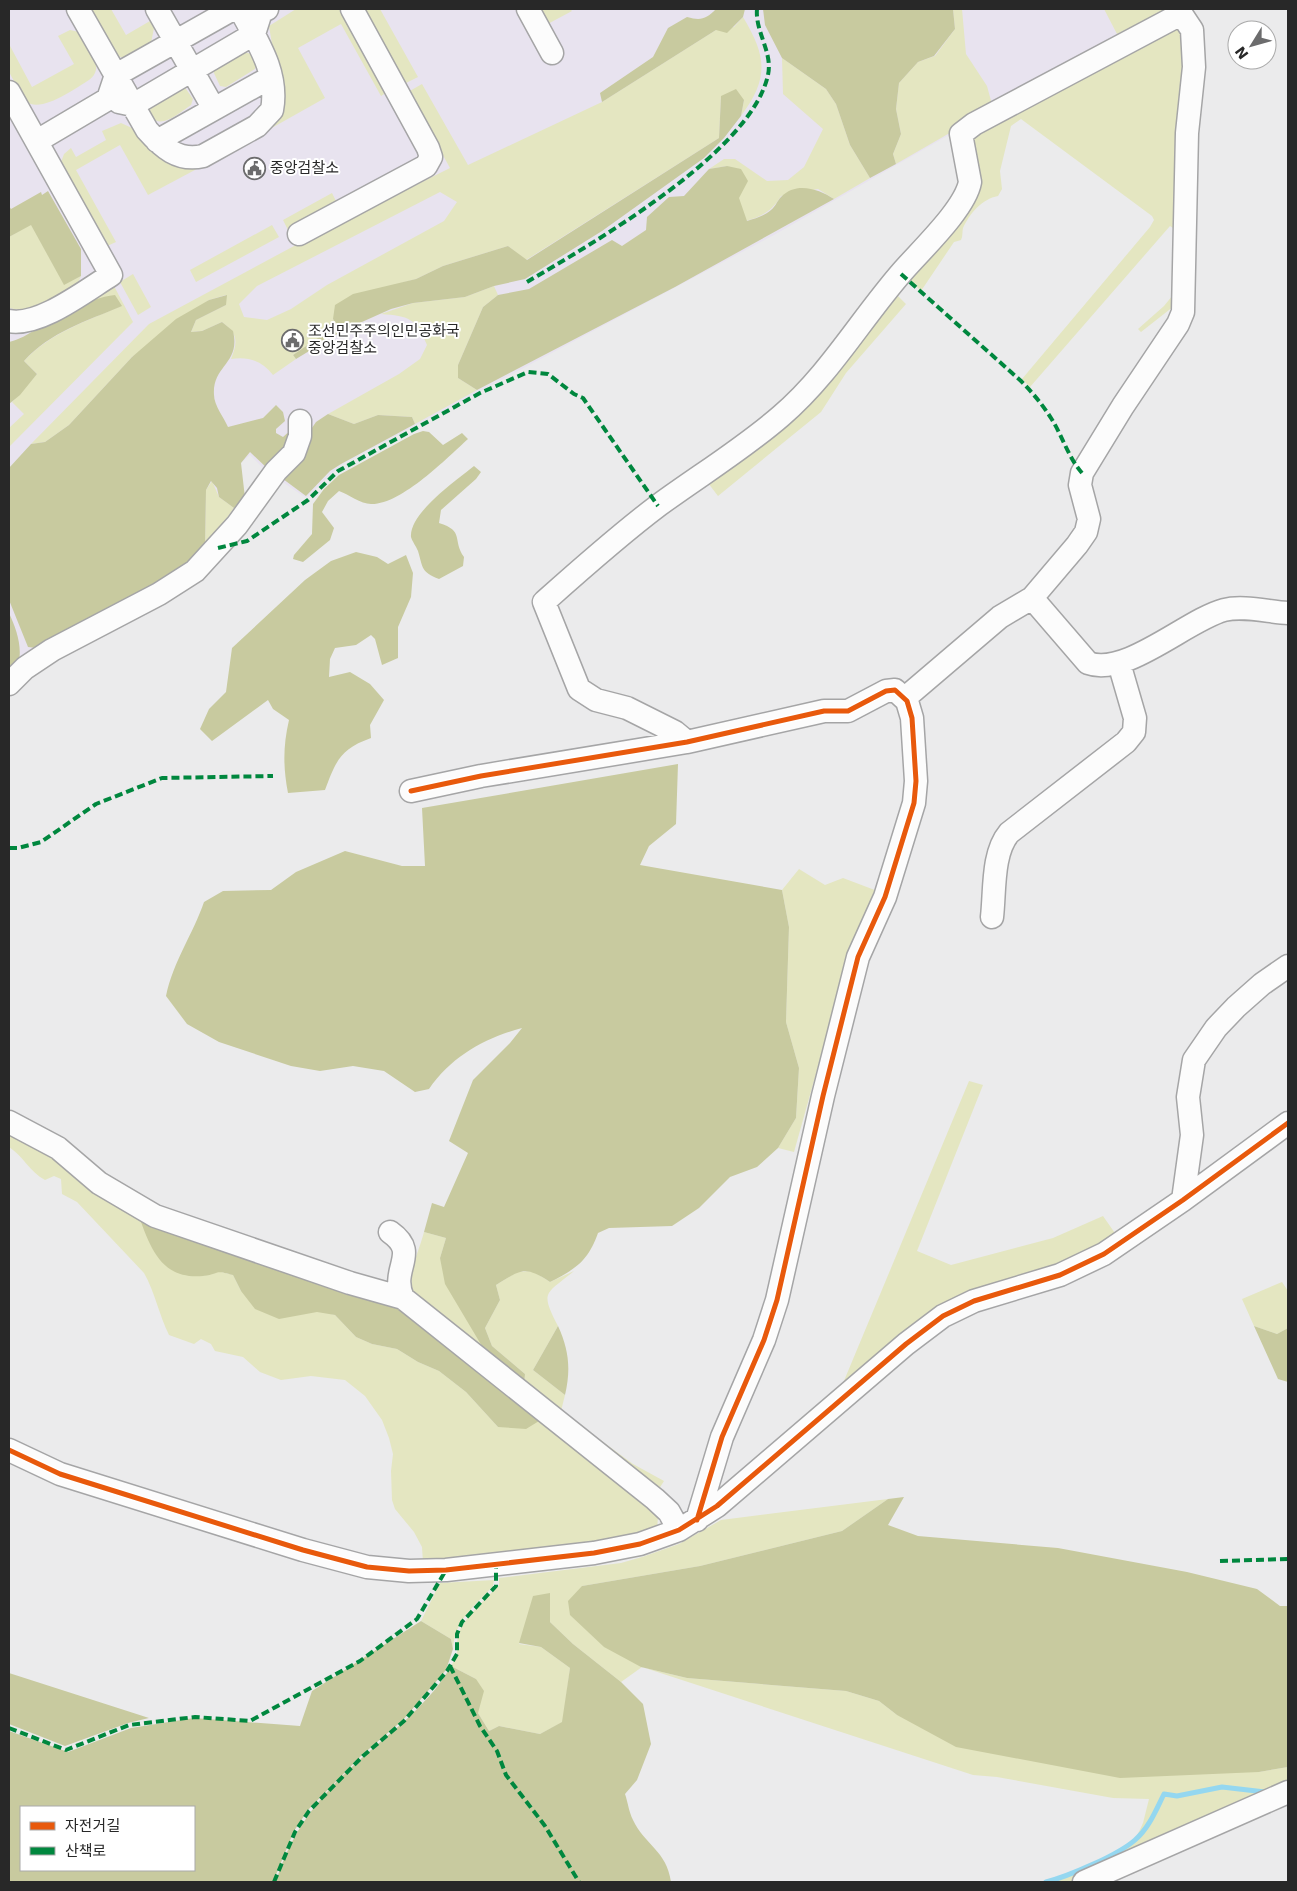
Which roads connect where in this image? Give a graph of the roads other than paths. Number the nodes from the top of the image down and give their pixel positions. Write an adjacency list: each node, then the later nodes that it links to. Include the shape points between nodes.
1 (78, 9): 12 (street)
2 (157, 9): 9 (street)
3 (233, 9): 9 (street)
4 (352, 9): 20 (street, via 431,157 426,166)
5 (528, 9): 10 (street)
6 (254, 10): 8 (street)
7 (1179, 12): 23 (street, via 1192,30 1194,66 1187,133 1183,312 1082,473 1080,485 1088,519 1086,532); 28 (street, via 961,134 970,182 964,197 803,394 761,433 658,506 544,602 579,689 596,700 627,708 675,732)
8 (254, 34): 11 (street); 13 (street)
9 (176, 42): 11 (street); 12 (street)
10 (552, 53)
11 (192, 70): 16 (street); 17 (street)
12 (116, 76): 15 (street); 16 (street)
13 (271, 77): 17 (street); 19 (street, via 274,98 272,110 266,118 203,156 184,158)
14 (9, 92): 18 (street)
15 (108, 99): 16 (street); 18 (street)
16 (132, 105): 19 (street)
17 (214, 109): 19 (street)
18 (37, 140): 21 (street, via 112,275 38,318 20,323)
19 (157, 141)
20 (299, 234)
21 (9, 321)
22 (300, 421): 26 (street, via 300,436 294,453 196,571 52,650)
23 (1032, 598): 25 (street, via 1088,663 1095,666); 27 (street, via 1000,617)
24 (1288, 613): 25 (street, via 1223,610)
25 (1120, 662): 30 (street, via 1135,718 1134,732 1126,742 1002,840)
26 (9, 684)
27 (905, 698): 28 (street, via 895,690 886,691 848,711 824,711); 38 (street, via 912,718 916,781 914,803 885,897 858,957 764,1340)
28 (687, 742): 29 (street, via 481,776)
29 (411, 791)
30 (992, 917)
31 (1288, 966): 34 (street, via 1236,1007 1216,1028 1194,1060 1188,1097 1192,1135)
32 (9, 1122): 36 (street, via 58,1148 99,1183 155,1216)
33 (1288, 1123): 34 (street)
34 (1183, 1200): 38 (street, via 1104,1254 1082,1265 1029,1286 974,1301 943,1316 717,1506)
35 (390, 1232): 36 (street, via 402,1240 405,1251 399,1277)
36 (403, 1298): 38 (street)
37 (9, 1450): 38 (street, via 60,1474 303,1550 389,1570 446,1570 594,1553 640,1544)
38 (688, 1525)
39 (1288, 1792): 40 (street)
40 (1084, 1882)

